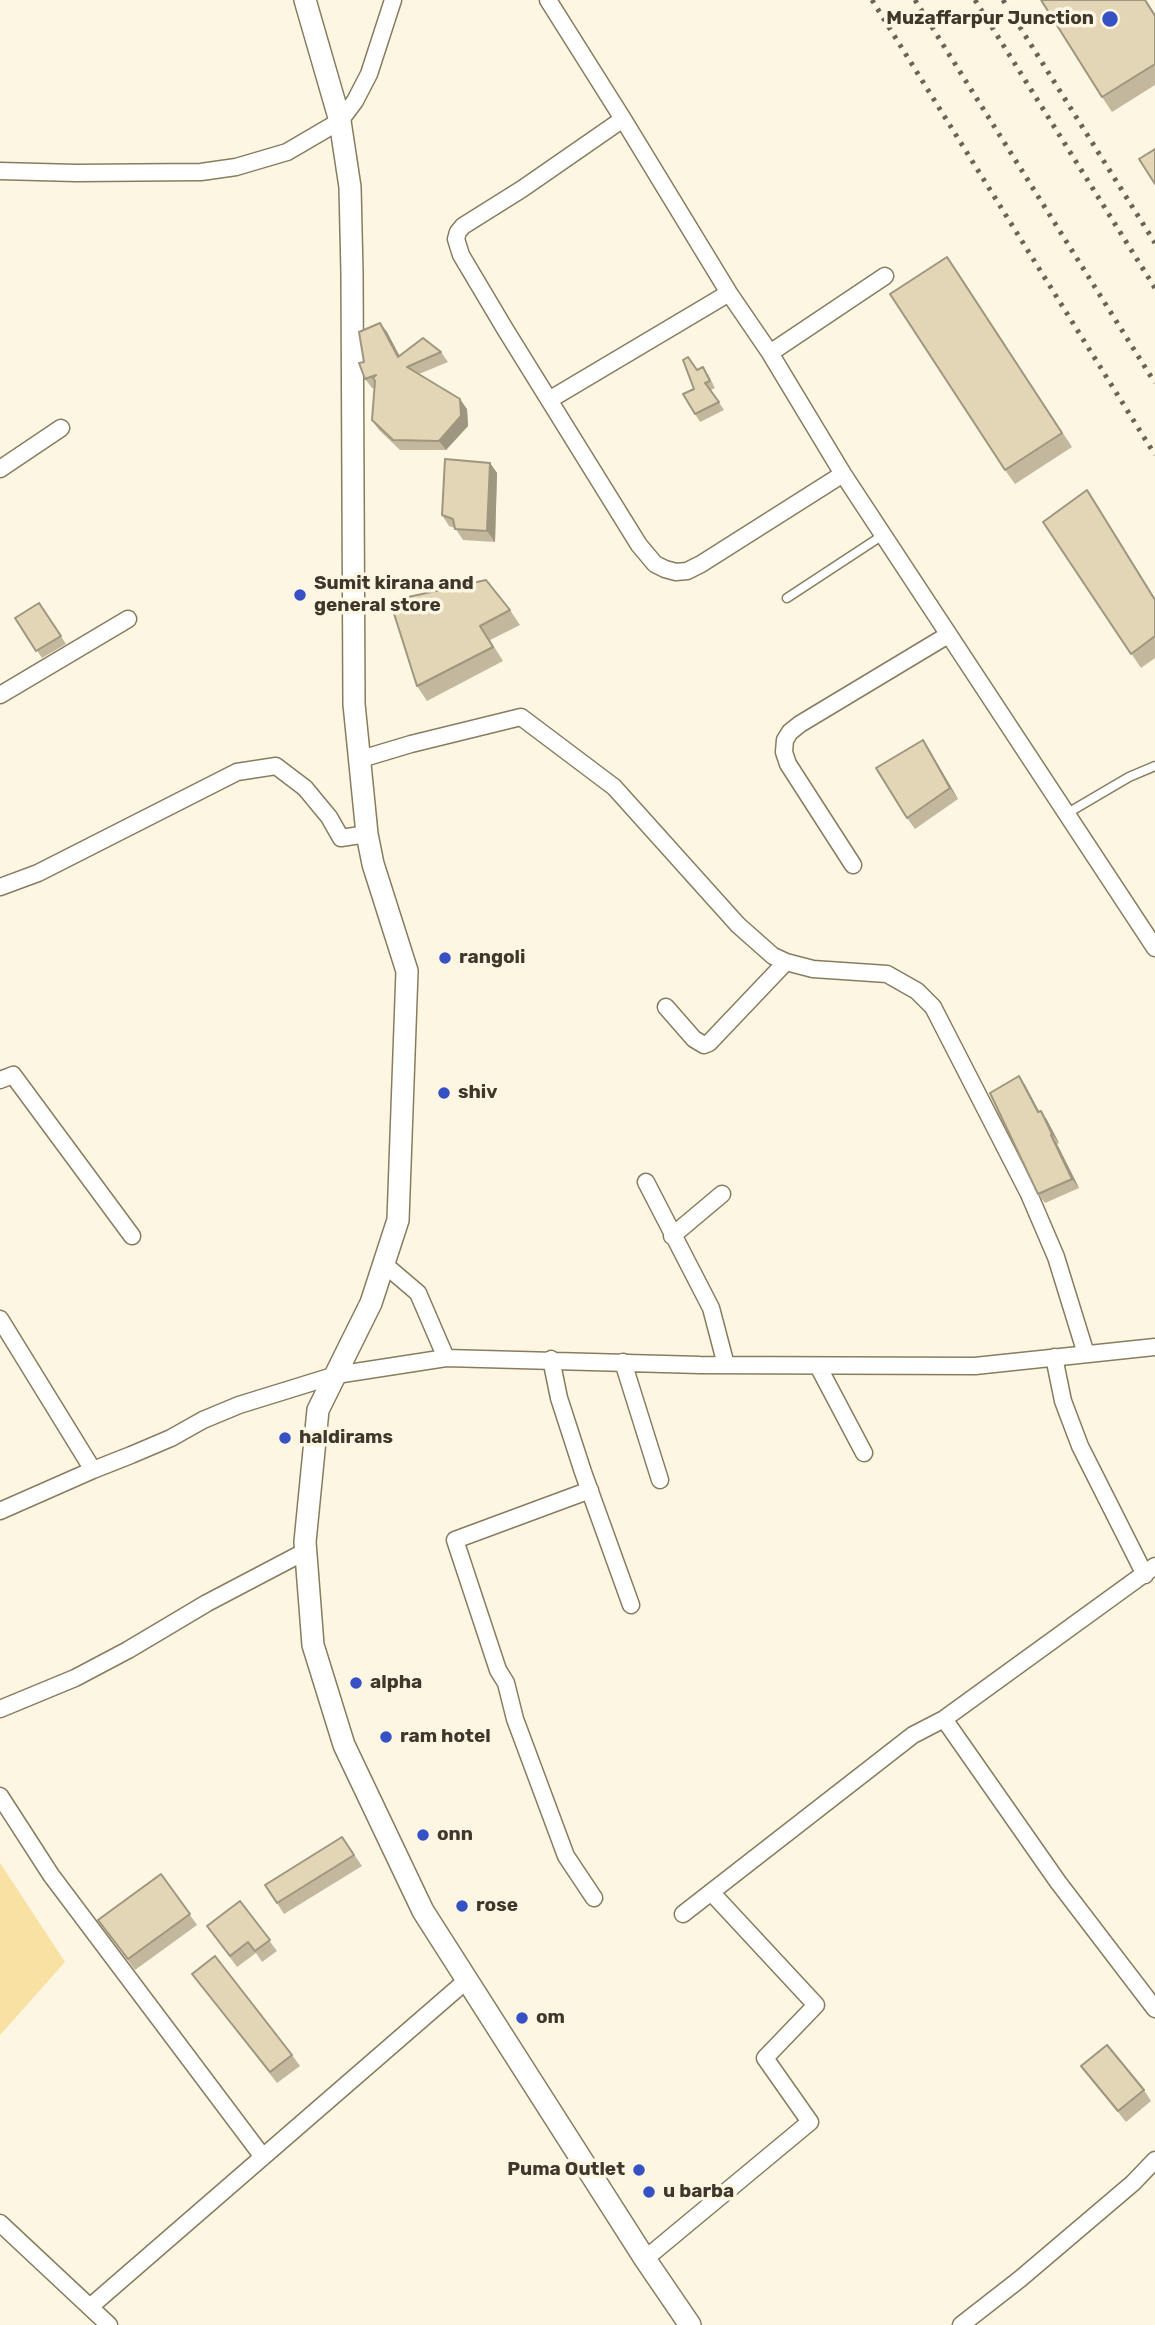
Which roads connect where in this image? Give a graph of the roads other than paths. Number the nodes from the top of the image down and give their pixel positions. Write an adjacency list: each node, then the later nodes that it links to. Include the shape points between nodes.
1 (305, 0): 5 (main road)
2 (393, 0): 5 (street, via 369,75)
3 (548, 0): 4 (street)
4 (623, 119): 8 (street); 10 (street, via 463,226 456,239 461,256)
5 (340, 121): 6 (street, via 287,152 236,167 154,173); 19 (main road, via 351,214 354,704)
6 (0, 171)
7 (885, 276): 9 (street)
8 (729, 293): 9 (street); 10 (street)
9 (769, 353): 13 (street)
10 (549, 400): 13 (street, via 647,556 665,569 687,571 701,564)
11 (61, 428): 12 (street)
12 (0, 469)
13 (843, 474): 14 (street)
14 (883, 535): 15 (lane); 17 (street)
15 (787, 598)
16 (128, 619): 18 (street)
17 (948, 635): 21 (street); 23 (street, via 800,724 785,740 788,764)
18 (0, 695)
19 (361, 758): 22 (main road); 26 (street, via 521,717 614,787 738,925)
20 (1155, 766): 21 (lane)
21 (1066, 814): 25 (street)
22 (367, 834): 24 (street, via 341,838 304,788 276,766 237,772 38,873); 33 (main road, via 407,971 398,1220)
23 (853, 865)
24 (2, 882)
25 (1155, 948)
26 (786, 962): 27 (street, via 704,1045); 36 (street, via 813,969 887,974 917,991 933,1007 1029,1194 1056,1256)
27 (666, 1007)
28 (0, 1080): 31 (street, via 13,1075)
29 (646, 1182): 32 (street)
30 (722, 1195): 32 (street)
31 (132, 1236)
32 (672, 1236): 41 (street, via 711,1308)
33 (384, 1264): 38 (street, via 418,1293); 43 (main road, via 371,1303)
34 (0, 1319): 45 (street)
35 (1155, 1347): 36 (street)
36 (1086, 1354): 37 (street)
37 (1054, 1357): 42 (street, via 975,1366); 50 (street, via 1063,1401 1080,1446)
38 (446, 1358): 39 (street); 43 (street)
39 (551, 1359): 40 (street); 47 (street, via 559,1398)
40 (623, 1362): 41 (street); 46 (street)
41 (726, 1365): 42 (street)
42 (818, 1366): 44 (street)
43 (336, 1375): 45 (street, via 203,1419 171,1438); 49 (main road, via 318,1410)
44 (864, 1452)
45 (93, 1470): 48 (street)
46 (660, 1480)
47 (590, 1489): 51 (street); 56 (street, via 455,1540 506,1683 514,1719 566,1856)
48 (0, 1511)
49 (306, 1551): 52 (street, via 75,1678); 58 (main road, via 313,1645 344,1745 423,1911)
50 (1150, 1571): 53 (street)
51 (631, 1605)
52 (0, 1709)
53 (944, 1719): 55 (street, via 913,1735); 59 (street, via 1058,1882)
54 (0, 1796): 60 (street, via 51,1875)
55 (711, 1892): 57 (street); 63 (street, via 816,2005 765,2058 810,2122)
56 (594, 1898)
57 (683, 1914)
58 (467, 1980): 60 (street); 63 (main road)
59 (1155, 2008)
60 (263, 2157): 64 (street)
61 (1155, 2160): 67 (street)
62 (0, 2223): 64 (street)
63 (645, 2259): 66 (main road)
64 (91, 2306): 65 (street)
65 (109, 2325)
66 (690, 2325)
67 (961, 2325)

